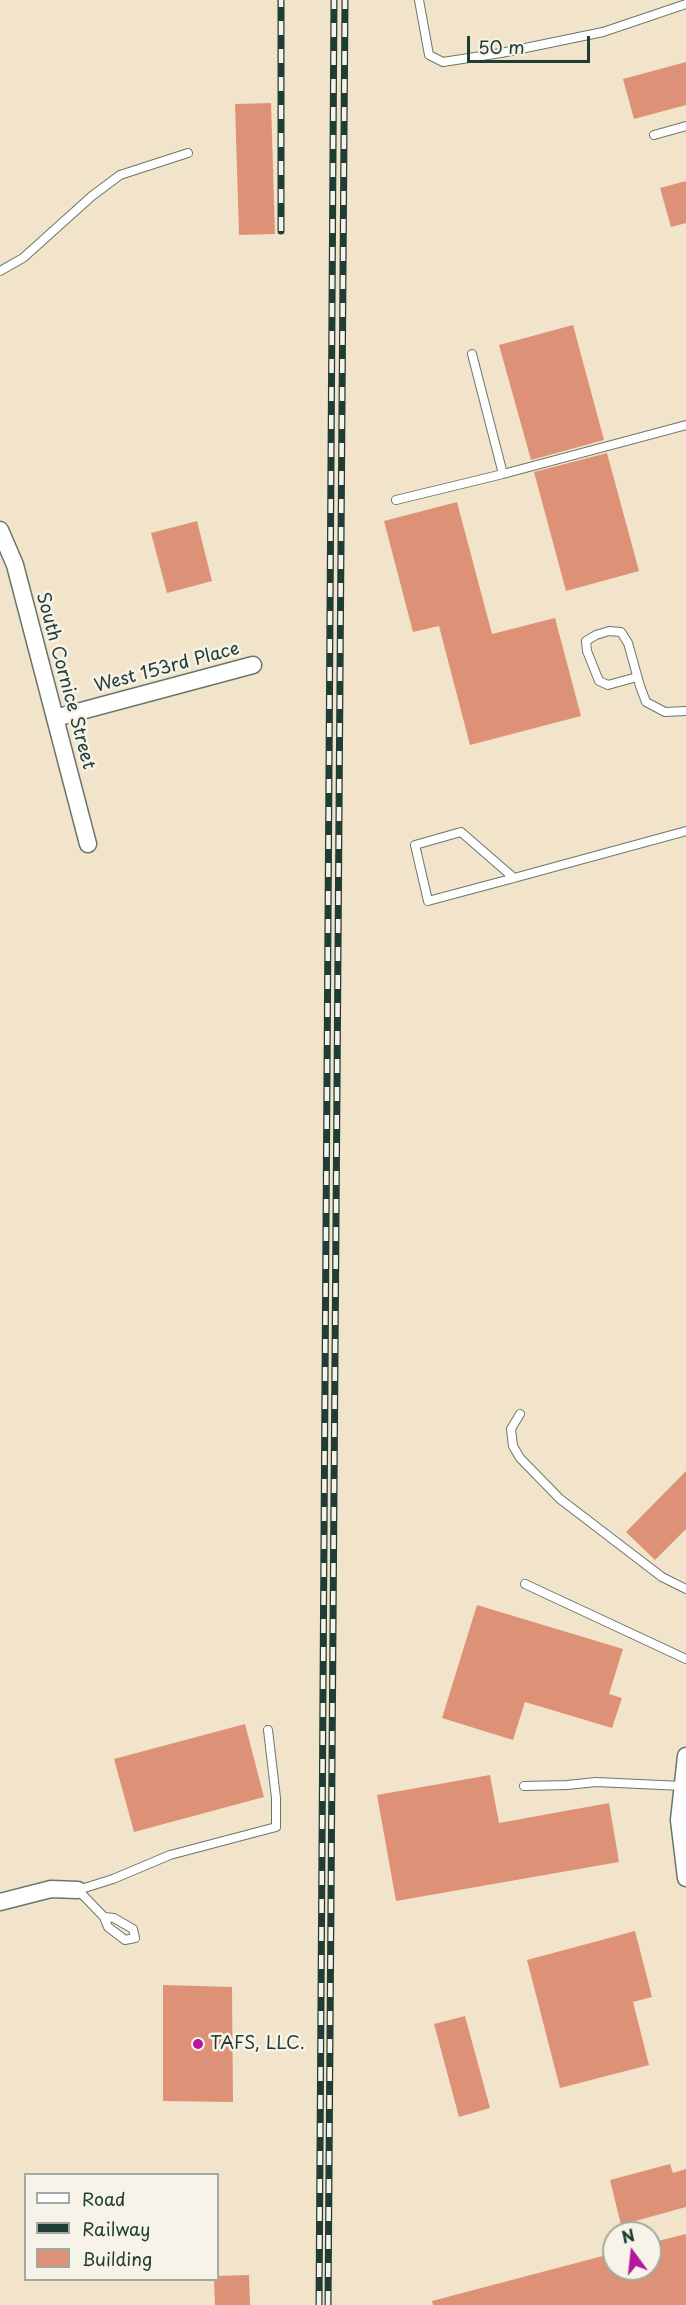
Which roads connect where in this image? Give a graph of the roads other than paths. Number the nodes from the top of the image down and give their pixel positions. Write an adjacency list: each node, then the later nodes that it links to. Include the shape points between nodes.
1 (419, 0): 2 (lane, via 429,55 443,62 603,32)
2 (686, 4)
3 (686, 126): 4 (lane)
4 (654, 135)
5 (188, 153): 6 (lane, via 120,175 23,258)
6 (0, 271)
7 (472, 354): 9 (lane)
8 (686, 425): 9 (lane)
9 (503, 474): 10 (lane)
10 (396, 500)
11 (0, 530): 15 (street, South Cornice Street, via 15,565)
12 (253, 665): 15 (street, West 153rd Place)
13 (637, 677): 13 (lane, via 621,632 609,631 586,641 598,681 608,685); 14 (lane, via 646,702 664,712)
14 (686, 711)
15 (55, 718): 17 (street, South Cornice Street)
16 (686, 831): 18 (lane)
17 (88, 844)
18 (514, 878): 18 (lane, via 428,901 415,845 461,832)
19 (520, 1414): 21 (lane, via 511,1429 513,1446 520,1458 560,1499 662,1577)
20 (525, 1584): 22 (lane)
21 (686, 1589)
22 (686, 1659)
23 (268, 1730): 28 (lane, via 276,1827 170,1855)
24 (686, 1756): 26 (street)
25 (524, 1786): 26 (lane, via 596,1782)
26 (682, 1786): 27 (street, via 679,1820)
27 (686, 1878)
28 (78, 1890): 29 (street, via 51,1889); 30 (lane)
29 (0, 1902)
30 (104, 1917)

